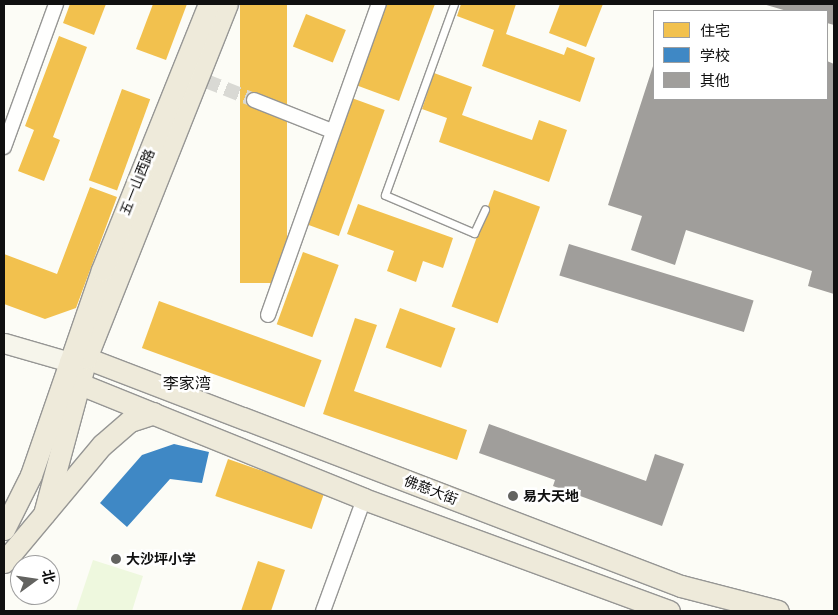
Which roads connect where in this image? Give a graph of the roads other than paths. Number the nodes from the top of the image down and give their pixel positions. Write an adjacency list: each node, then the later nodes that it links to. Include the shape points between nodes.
1 (56, 4): 8 (street)
2 (209, 4): 12 (main road, 五一山西路)
3 (227, 4): 12 (main road, 五一山西路, via 201,79)
4 (378, 4): 7 (street)
5 (454, 4): 9 (lane, via 385,194 474,233)
6 (254, 100): 7 (street)
7 (332, 130): 10 (street)
8 (4, 146)
9 (485, 209)
10 (268, 315)
11 (4, 343): 12 (street)
12 (78, 360): 13 (main road); 17 (main road, via 31,475); 21 (main road, 佛慈大街, via 681,586)
13 (80, 384): 14 (main road); 16 (main road)
14 (154, 412): 15 (main road); 16 (main road, via 130,421 102,445)
15 (364, 499): 19 (street); 20 (main road)
16 (44, 514): 18 (main road)
17 (4, 529)
18 (4, 562)
19 (322, 611)
20 (669, 611)
21 (778, 611)

